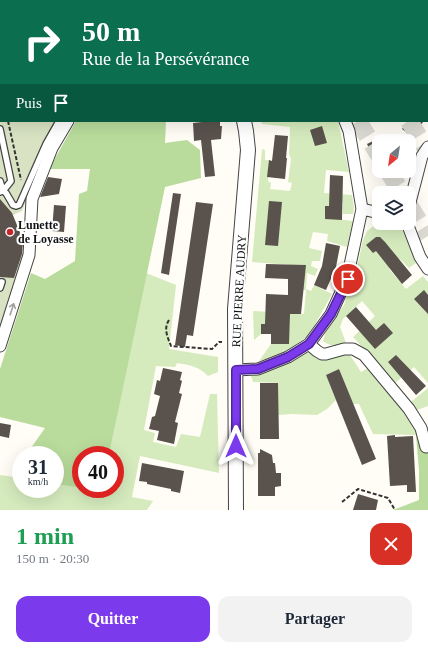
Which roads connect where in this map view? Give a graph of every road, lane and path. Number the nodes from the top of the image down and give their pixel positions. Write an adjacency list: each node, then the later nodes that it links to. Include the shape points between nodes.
1 (58, 122): 11 (lane, via 19,205 13,205 6,193)
2 (67, 122): 21 (street, one-way to 2, via 29,255 32,199 52,148)
3 (244, 122): 22 (street, RUE PIERRE AUDRY, via 248,150 236,309)
4 (345, 122): 12 (street)
5 (0, 129): 9 (lane, via 12,181)
6 (0, 146): 9 (lane)
7 (428, 147): 10 (street, via 422,156)
8 (0, 181): 11 (lane)
9 (9, 183): 11 (lane)
10 (414, 186)
11 (1, 191)
12 (362, 209): 13 (street); 20 (street, via 348,279 331,314)
13 (372, 211)
14 (410, 230): 15 (street, via 420,257)
15 (428, 269)
16 (0, 282): 17 (lane)
17 (0, 288)
18 (169, 320): 19 (path, via 166,332 171,346 212,349)
19 (222, 342)
20 (309, 344): 22 (street, via 288,357 258,369); 23 (street, via 322,354 353,349 364,355 409,409 421,428)
21 (0, 346)
22 (236, 370): 25 (street, RUE PIERRE AUDRY)
23 (426, 446)
24 (342, 502): 26 (path, via 358,489 388,498)
25 (236, 510)
26 (394, 510)

